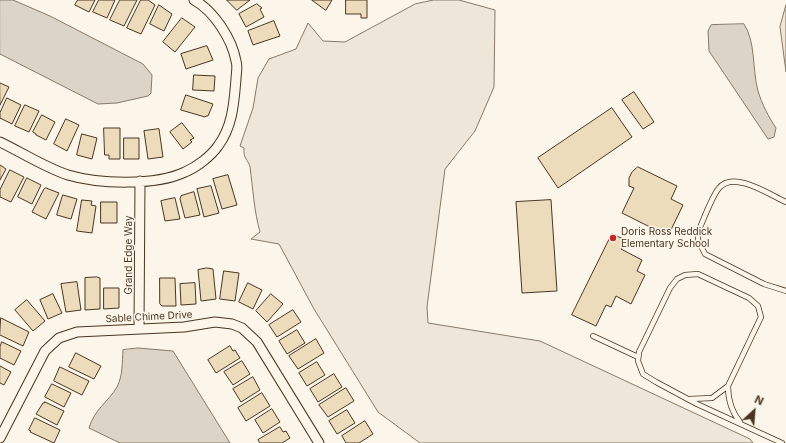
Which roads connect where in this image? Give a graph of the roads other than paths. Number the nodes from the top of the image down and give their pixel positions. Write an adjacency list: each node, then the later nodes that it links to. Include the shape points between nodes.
1 (194, 0): 3 (street, via 212,16 232,48 237,62 234,110 218,146 202,161 185,172 161,179)
2 (0, 142): 3 (street, via 67,174 85,179)
3 (140, 181): 6 (street, Grand Edge Way)
4 (786, 202): 5 (lane, via 741,181 732,180 719,187 698,232 698,240 705,254 764,284)
5 (786, 291)
6 (139, 328): 12 (street, Sable Chime Drive, via 76,332 59,338 45,351); 13 (street, Sable Chime Drive, via 184,327 216,322 242,328 257,342)
7 (593, 336): 8 (lane)
8 (638, 357): 9 (lane, via 670,288 677,279 685,275 698,274 750,298 760,312 759,323); 10 (lane, via 643,374)
9 (728, 386): 10 (lane, via 712,398); 11 (lane, via 730,406)
10 (690, 399): 11 (lane)
11 (741, 423): 14 (lane)
12 (0, 438)
13 (319, 443)
14 (782, 443)

